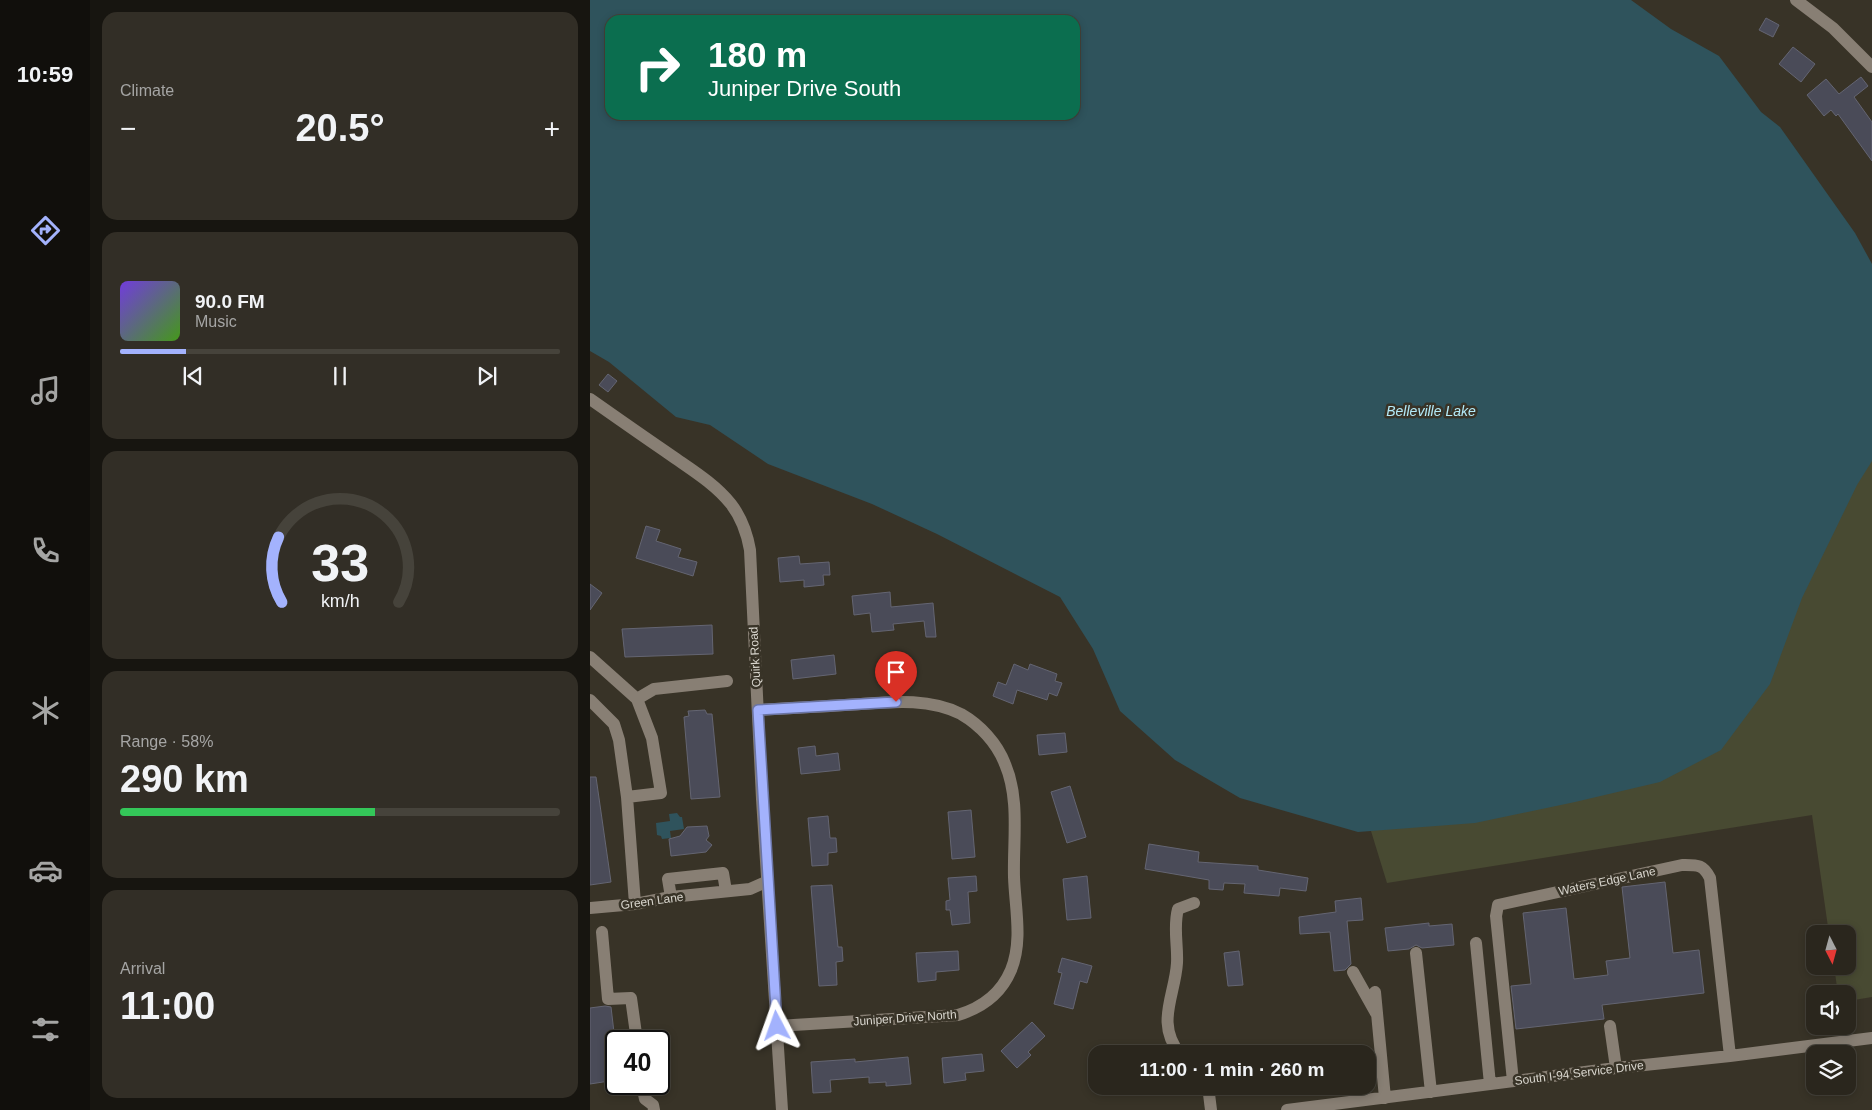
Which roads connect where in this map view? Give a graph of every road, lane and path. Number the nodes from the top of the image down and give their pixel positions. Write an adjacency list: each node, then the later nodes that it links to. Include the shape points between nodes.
1 (1796, 0): 2 (street, via 1833,28)
2 (1872, 67)
3 (590, 399): 8 (street, Quirk Road, via 704,479 727,500 740,519 750,550)
4 (590, 657): 6 (street)
5 (727, 681): 6 (street, via 654,689)
6 (636, 699): 9 (street, via 652,738 662,793)
7 (590, 700): 9 (street, via 614,724)
8 (758, 710): 10 (street, Quirk Road); 22 (street, Juniper Drive North, via 896,702 933,704 962,715 992,741 1005,762 1014,811 1018,937 1015,960 1002,987 984,1003 958,1015)
9 (627, 797): 14 (street)
10 (768, 881): 11 (street, Green Lane, via 750,889); 22 (street, Quirk Road)
11 (720, 892): 12 (street, Green Lane); 12 (street, via 723,873 668,879)
12 (671, 897): 14 (street, Green Lane)
13 (1194, 903): 26 (street, via 1178,909 1174,922 1177,963 1167,1013 1168,1032)
14 (634, 904): 15 (street, Green Lane)
15 (590, 908)
16 (602, 932): 24 (street, via 608,999 631,998)
17 (1476, 943): 30 (street)
18 (1416, 953): 31 (street)
19 (1353, 972): 21 (street)
20 (1376, 992): 21 (street)
21 (1378, 1018): 34 (street)
22 (777, 1026): 36 (street, Quirk Road)
23 (1610, 1026): 28 (street)
24 (635, 1030)
25 (1872, 1038): 27 (street, South I-94 Service Drive)
26 (1175, 1045)
27 (1730, 1056): 28 (street, South I-94 Service Drive); 29 (street, Waters Edge Lane, via 1710,878 1705,869 1682,865 1498,905 1496,916)
28 (1616, 1068): 29 (street, South I-94 Service Drive)
29 (1513, 1081): 30 (street, South I-94 Service Drive)
30 (1490, 1084): 31 (street, South I-94 Service Drive)
31 (1431, 1092): 34 (street, South I-94 Service Drive)
32 (644, 1095): 35 (street)
33 (1209, 1095): 37 (street)
34 (1384, 1098): 38 (street, South I-94 Service Drive)
35 (654, 1110)
36 (782, 1110)
37 (1211, 1110)
38 (1287, 1110)

